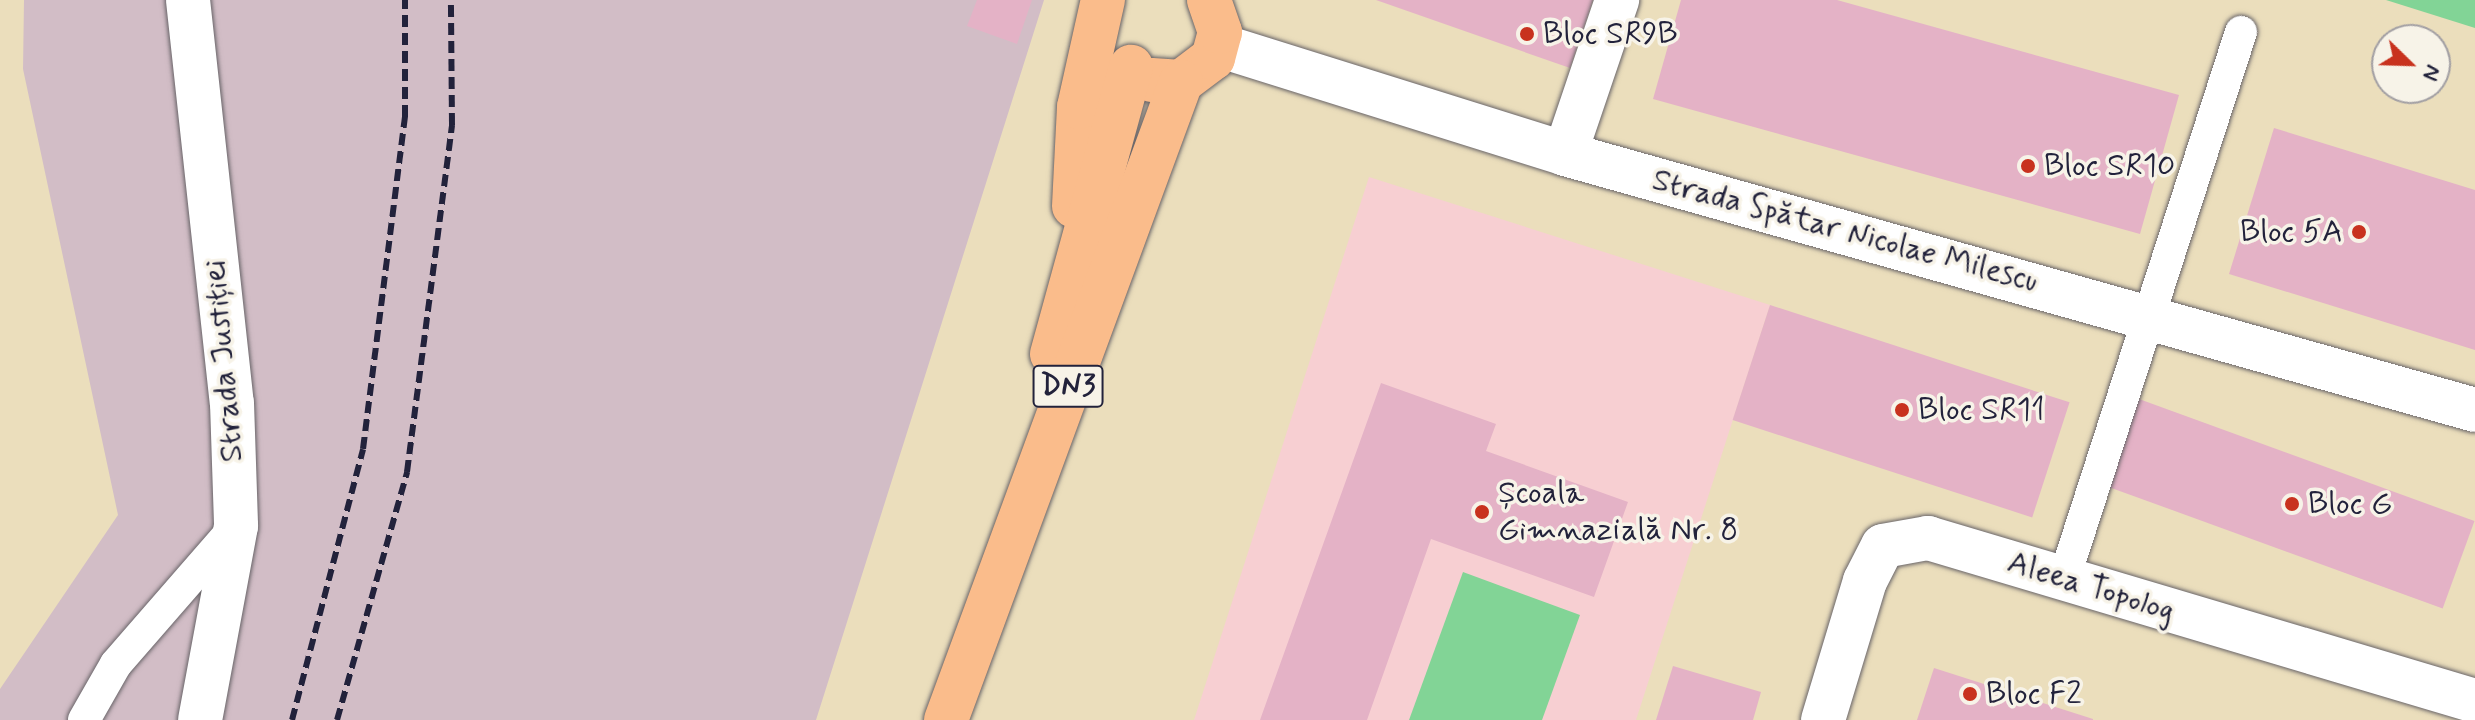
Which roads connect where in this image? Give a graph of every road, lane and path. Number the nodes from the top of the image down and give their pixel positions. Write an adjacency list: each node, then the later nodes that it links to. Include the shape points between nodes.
1 (188, 0): 14 (street, Strada Justiției, via 232,403)
2 (1103, 0): 11 (main road, via 1079,107)
3 (1128, 0): 8 (main road, via 1118,40)
4 (1209, 0): 7 (main road, via 1218,18)
5 (1617, 0): 10 (street)
6 (2241, 32): 12 (lane)
7 (1218, 45): 9 (main road, DN3, via 1204,68); 10 (street, Strada Spătar Nicolae Milescu)
8 (1131, 67): 9 (main road, via 1163,83); 11 (main road, DN3)
9 (1181, 82): 17 (main road, DN3)
10 (1565, 154): 12 (street, Strada Spătar Nicolae Milescu)
11 (1070, 288): 17 (main road, DN3)
12 (2145, 314): 13 (street, Strada Spătar Nicolae Milescu); 15 (lane)
13 (2475, 410)
14 (236, 526): 18 (lane, via 116,664); 19 (street, Strada Justiției)
15 (2064, 579): 16 (street, Aleea Topolog); 20 (street, Aleea Topolog, via 1928,538 1883,546 1865,581)
16 (2475, 701)
17 (951, 705)
18 (84, 720)
19 (200, 720)
20 (1823, 720)

